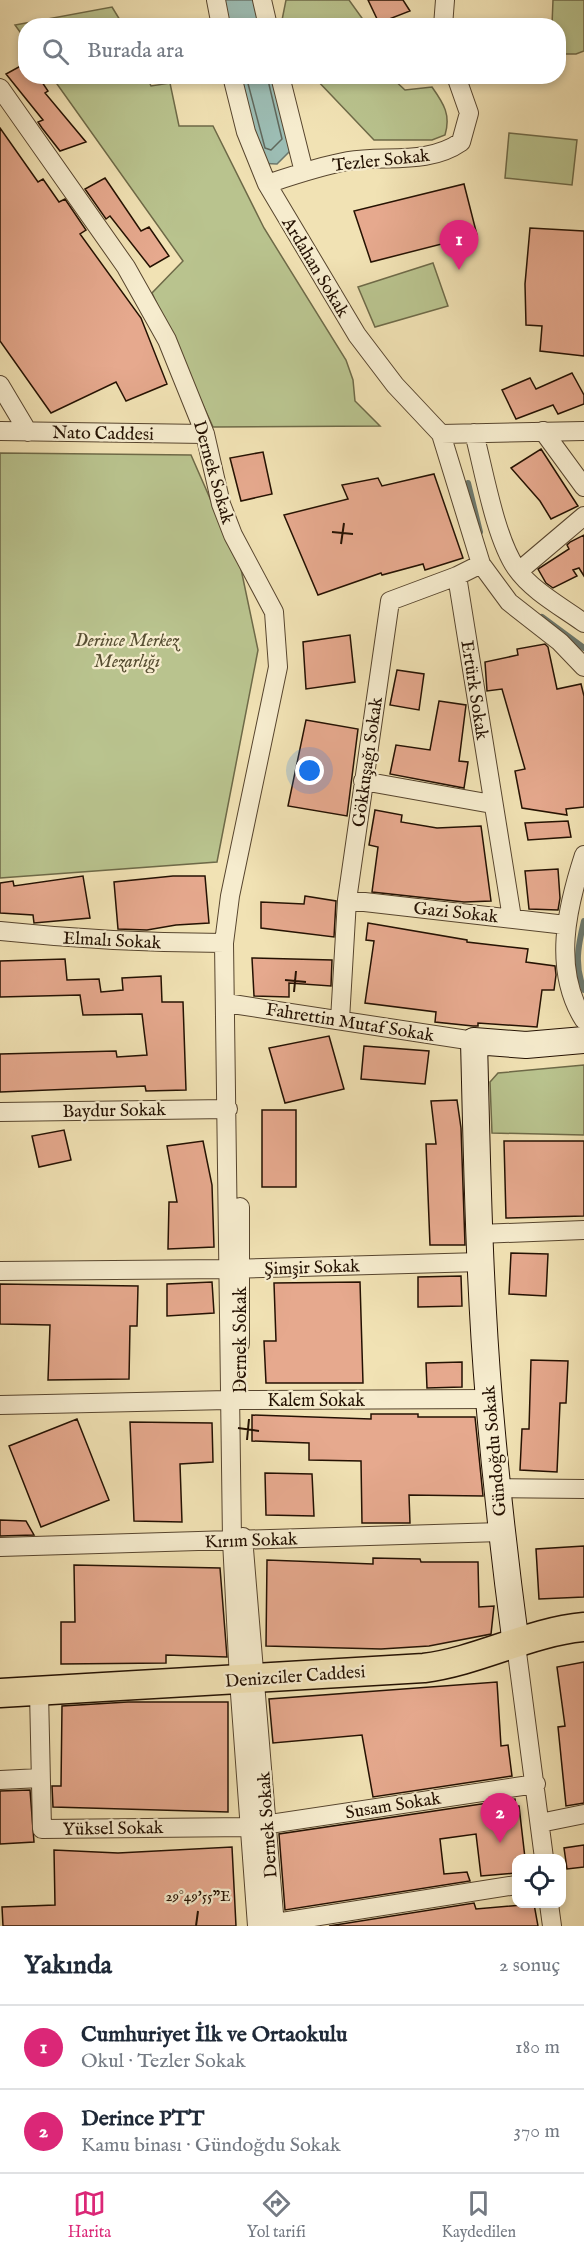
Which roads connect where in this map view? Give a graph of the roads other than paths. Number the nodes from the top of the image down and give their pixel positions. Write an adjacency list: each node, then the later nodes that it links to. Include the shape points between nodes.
1 (216, 0): 4 (street)
2 (262, 0): 5 (street)
3 (445, 0): 6 (street)
4 (219, 18)
5 (266, 18)
6 (444, 18)
7 (234, 84): 12 (street, Ardahan Sokak, via 246,132)
8 (282, 84): 11 (street)
9 (459, 84): 11 (street, Tezler Sokak, via 469,113 461,142 450,150 431,156 351,161)
10 (0, 88): 19 (street, Dernek Sokak, via 147,301 190,391)
11 (304, 171): 12 (street, Tezler Sokak)
12 (267, 184): 20 (street, Ardahan Sokak, via 357,335 395,385)
13 (0, 385): 17 (street)
14 (0, 431): 17 (street, Nato Caddesi)
15 (543, 431): 16 (street); 18 (street); 21 (street)
16 (584, 431)
17 (28, 432): 19 (street, Nato Caddesi)
18 (474, 433): 20 (street); 24 (street, via 507,548)
19 (205, 434): 31 (street, Dernek Sokak, via 221,504 232,535 274,612 279,648 275,686)
20 (441, 434): 23 (street)
21 (584, 487)
22 (584, 516): 24 (street)
23 (481, 564): 25 (street, Gökkuşağı Sokak); 27 (street, via 509,602 561,642)
24 (519, 571): 26 (street)
25 (457, 576): 28 (street, Gökkuşağı Sokak, via 390,602); 29 (street, Ertürk Sokak)
26 (584, 623)
27 (584, 667)
28 (363, 781): 29 (street); 32 (street, Gökkuşağı Sokak)
29 (492, 804): 33 (street, Ertürk Sokak)
30 (584, 855): 34 (street)
31 (230, 896): 36 (street, Dernek Sokak); 37 (street, Dernek Sokak, via 236,936)
32 (347, 900): 33 (street, Gazi Sokak); 38 (street, Gökkuşağı Sokak)
33 (512, 918): 34 (street, Gazi Sokak)
34 (566, 925): 39 (street, via 569,979)
35 (0, 931): 36 (street, Elmalı Sokak, via 120,941)
36 (224, 943): 37 (street, Dernek Sokak)
37 (232, 1004): 38 (street, Fahrettin Mutaf Sokak); 42 (street, Dernek Sokak); 47 (street, Dernek Sokak)
38 (340, 1020): 41 (street, Fahrettin Mutaf Sokak)
39 (584, 1020)
40 (584, 1040): 41 (street, via 526,1045)
41 (474, 1041): 45 (street, Gündoğdu Sokak)
42 (228, 1109): 43 (street, Baydur Sokak); 47 (street, Dernek Sokak)
43 (0, 1112)
44 (584, 1230): 45 (street)
45 (479, 1234): 46 (street, Gündoğdu Sokak)
46 (481, 1262): 47 (street, Şimşir Sokak); 50 (street, Gündoğdu Sokak)
47 (234, 1269): 48 (street, Şimşir Sokak); 49 (street, Dernek Sokak)
48 (0, 1271)
49 (234, 1400): 50 (street, Kalem Sokak); 51 (street, Kalem Sokak); 55 (street, Dernek Sokak)
50 (489, 1400): 52 (street, Gündoğdu Sokak)
51 (0, 1405)
52 (497, 1488): 53 (street); 54 (street, Gündoğdu Sokak)
53 (584, 1489)
54 (501, 1532): 55 (street, Kırım Sokak); 58 (street, Gündoğdu Sokak)
55 (237, 1540): 56 (street, Kırım Sokak); 59 (street, Dernek Sokak)
56 (0, 1547)
57 (584, 1627): 58 (main road, Denizciler Caddesi)
58 (516, 1645): 59 (main road, Denizciler Caddesi, via 456,1664); 64 (street, Gündoğdu Sokak)
59 (247, 1679): 60 (main road, Denizciler Caddesi); 67 (street, Dernek Sokak)
60 (39, 1692): 61 (main road, Denizciler Caddesi); 62 (street, Yüksel Sokak)
61 (0, 1694)
62 (40, 1778): 63 (street); 67 (street, Yüksel Sokak, via 42,1829)
63 (0, 1780)
64 (536, 1784): 66 (street, Gündoğdu Sokak); 67 (street, Susam Sokak)
65 (584, 1814): 66 (street)
66 (540, 1823): 68 (street, Gündoğdu Sokak)
67 (258, 1826): 71 (street, Dernek Sokak)
68 (544, 1854)
69 (512, 1886): 71 (street)
70 (550, 1908): 72 (street)
71 (267, 1925)
72 (552, 1926)

